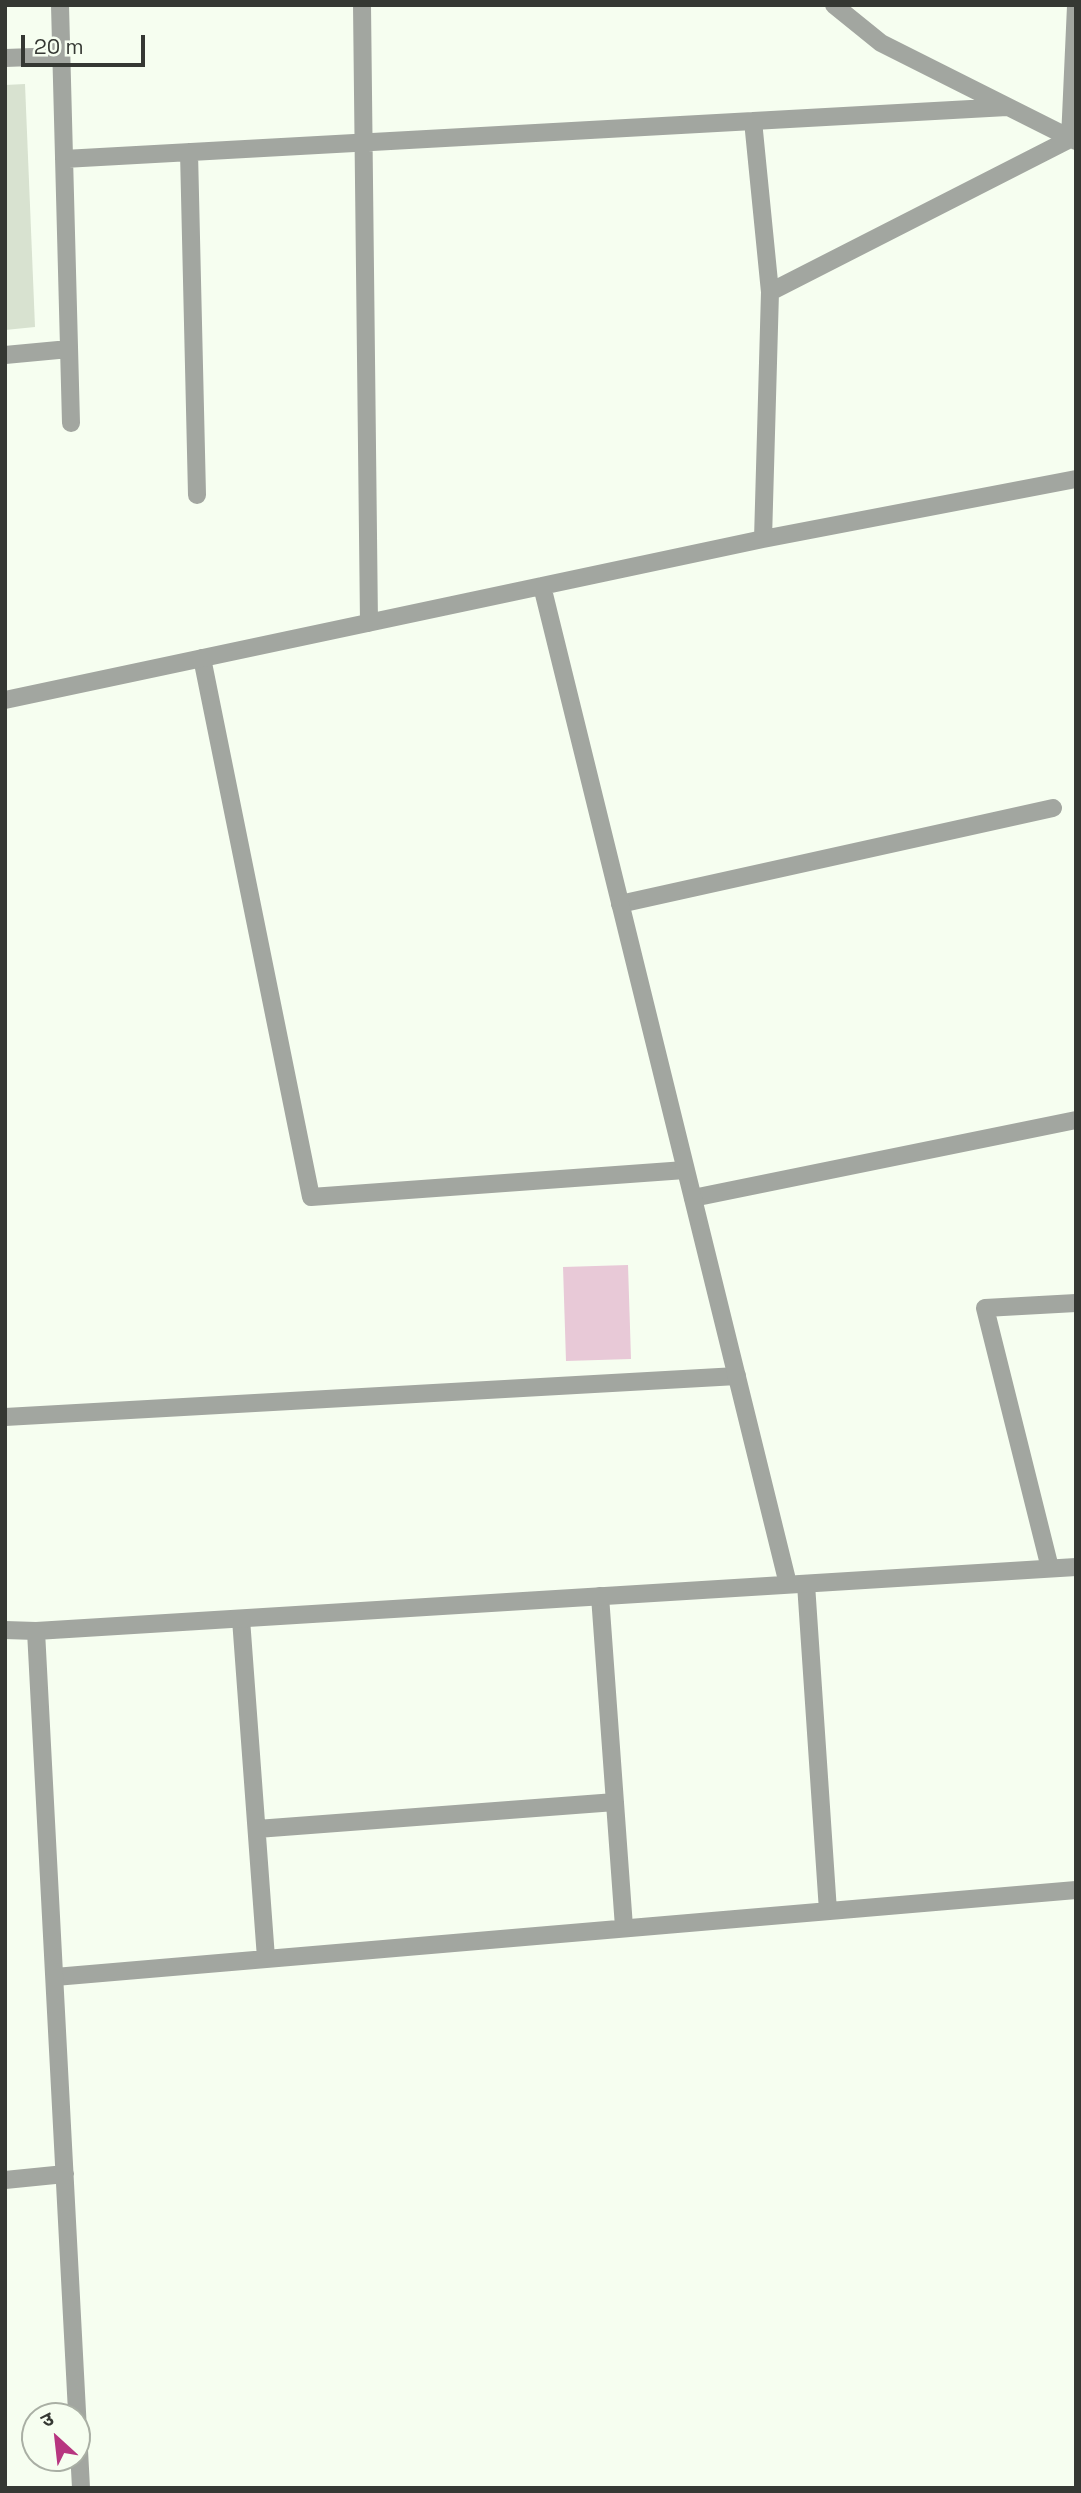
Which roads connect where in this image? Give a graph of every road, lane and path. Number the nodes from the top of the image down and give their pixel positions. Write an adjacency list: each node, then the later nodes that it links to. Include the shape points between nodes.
1 (60, 5): 5 (street)
2 (362, 5): 10 (street)
3 (834, 5): 7 (street, via 881,43)
4 (1076, 6): 9 (street)
5 (61, 56): 6 (street); 12 (street)
6 (5, 58)
7 (1007, 107): 8 (street); 9 (street)
8 (753, 121): 10 (street); 13 (street)
9 (1073, 140): 13 (street)
10 (363, 143): 11 (street); 21 (street)
11 (189, 152): 12 (street); 18 (street)
12 (64, 159): 14 (street)
13 (770, 292): 19 (street)
14 (69, 349): 15 (street); 16 (street)
15 (5, 355)
16 (71, 423)
17 (1076, 479): 19 (street)
18 (197, 495)
19 (763, 540): 20 (street)
20 (542, 586): 21 (street); 25 (street)
21 (369, 623): 22 (street)
22 (202, 658): 23 (street); 27 (street, via 311,1197)
23 (5, 700)
24 (1053, 808): 25 (street)
25 (620, 904): 27 (street)
26 (1076, 1120): 28 (street)
27 (685, 1170): 28 (street)
28 (692, 1198): 30 (street)
29 (1076, 1303): 33 (street, via 985,1308)
30 (737, 1376): 31 (street); 34 (street)
31 (5, 1418)
32 (1076, 1567): 33 (street)
33 (1050, 1568): 34 (street)
34 (797, 1584): 35 (street); 42 (street)
35 (600, 1596): 36 (street); 39 (street)
36 (241, 1619): 38 (street); 40 (street)
37 (5, 1630): 38 (street)
38 (36, 1631): 45 (street)
39 (615, 1802): 40 (street); 43 (street)
40 (257, 1829): 44 (street)
41 (1076, 1890): 42 (street)
42 (828, 1910): 43 (street)
43 (624, 1927): 44 (street)
44 (266, 1958): 45 (street)
45 (55, 1976): 46 (street)
46 (65, 2174): 47 (street); 48 (street)
47 (5, 2180)
48 (81, 2488)

